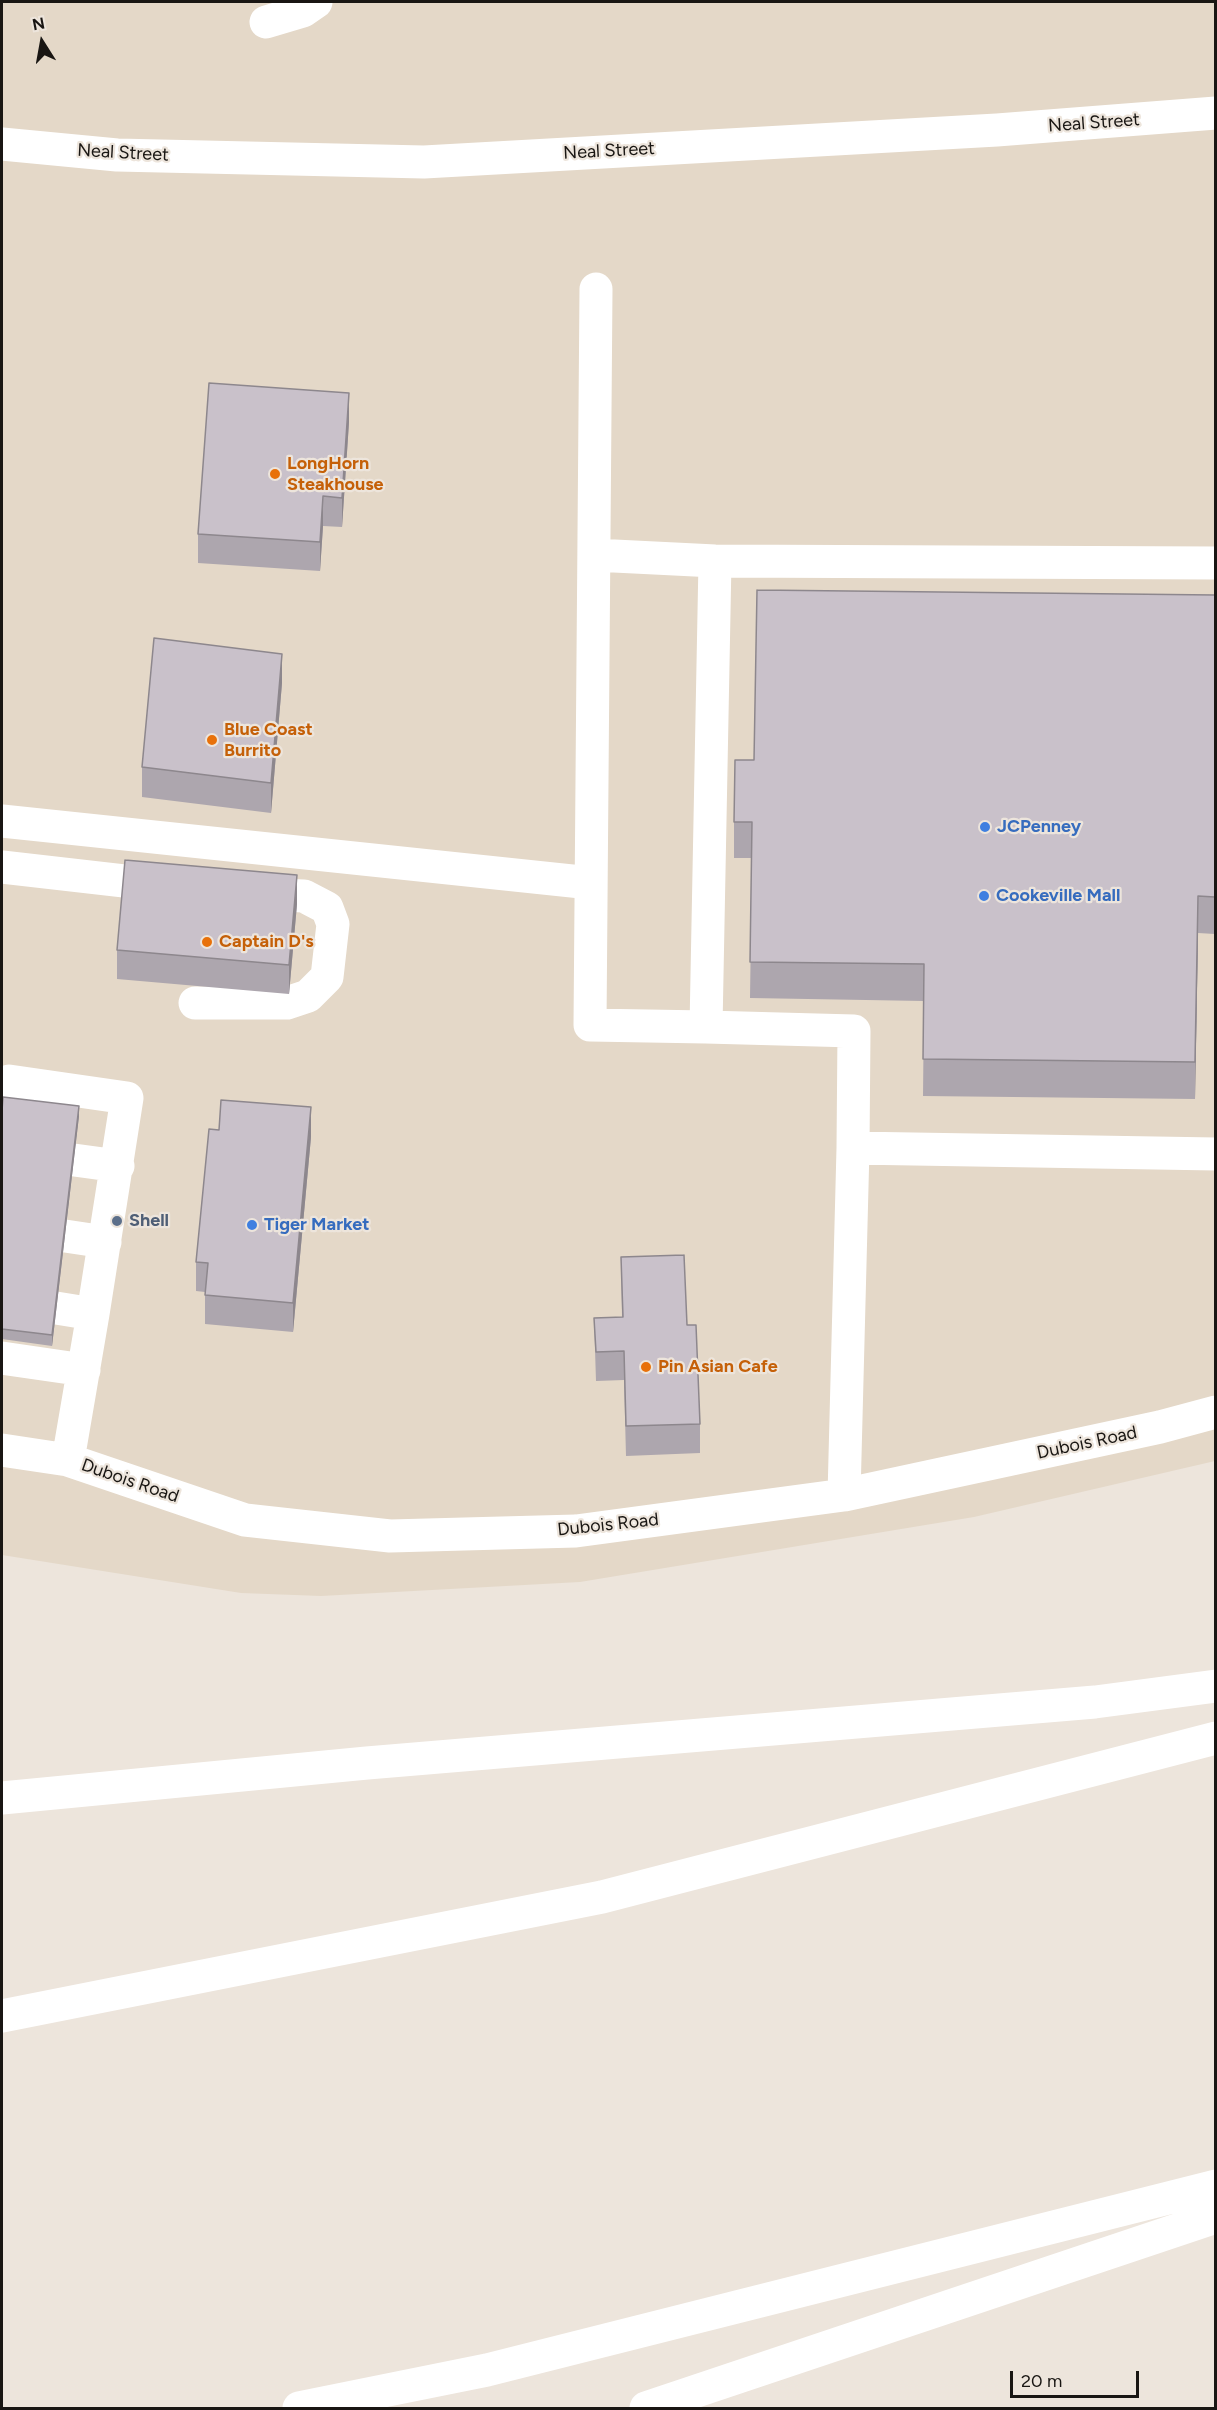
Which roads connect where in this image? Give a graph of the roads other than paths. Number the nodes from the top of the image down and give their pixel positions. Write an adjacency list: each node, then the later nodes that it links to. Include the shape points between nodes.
1 (316, 2): 2 (main road, via 303,11)
2 (266, 22)
3 (1215, 113): 4 (main road, Neal Street, via 997,130 424,162 117,155)
4 (2, 144)
5 (596, 288): 6 (main road)
6 (594, 555): 7 (main road); 11 (main road)
7 (715, 561): 8 (main road); 13 (main road)
8 (1215, 563)
9 (2, 821): 11 (main road)
10 (2, 867): 12 (main road, via 120,882 304,896 327,908 333,924 327,977 308,996 287,1003)
11 (591, 883): 13 (main road, via 590,1025)
12 (195, 1003)
13 (706, 1027): 15 (main road, via 854,1030)
14 (2, 1083): 18 (main road, via 127,1098)
15 (853, 1148): 16 (main road); 28 (main road)
16 (1215, 1154)
17 (74, 1160): 18 (main road)
18 (117, 1166): 20 (main road)
19 (65, 1236): 20 (main road)
20 (105, 1242): 22 (main road)
21 (56, 1308): 22 (main road)
22 (93, 1314): 24 (main road)
23 (2, 1358): 24 (main road)
24 (84, 1370): 27 (main road)
25 (1215, 1412): 28 (main road, Dubois Road)
26 (2, 1450): 27 (main road, Dubois Road)
27 (68, 1460): 28 (main road, Dubois Road, via 245,1520 390,1536 576,1531)
28 (844, 1495)
29 (1215, 1686): 31 (main road, via 1095,1702)
30 (1215, 1738): 32 (main road, via 602,1897)
31 (2, 1798)
32 (2, 2016)
33 (1215, 2186): 35 (main road, via 487,2370)
34 (1215, 2217): 36 (main road)
35 (299, 2409)
36 (646, 2409)

